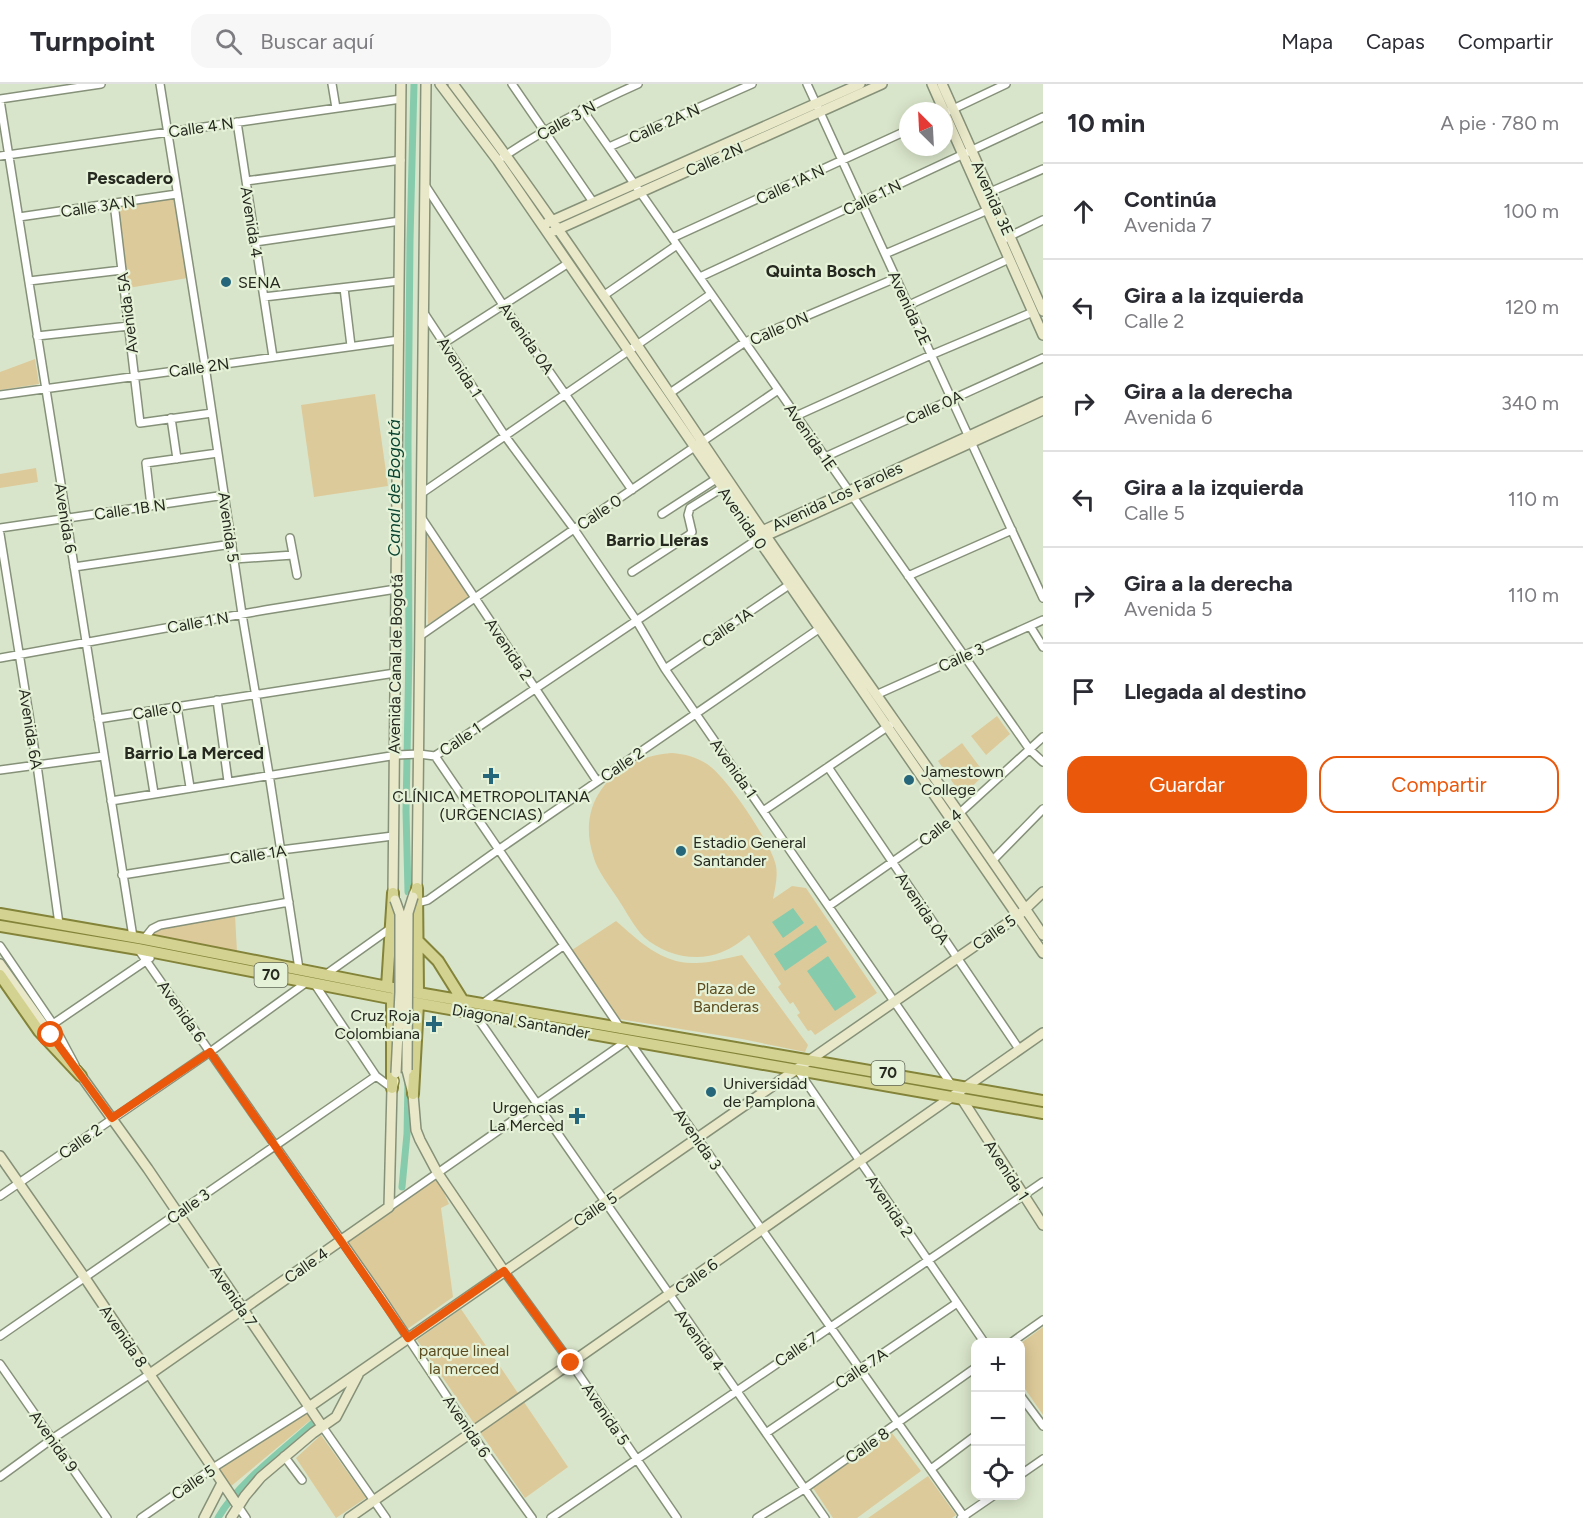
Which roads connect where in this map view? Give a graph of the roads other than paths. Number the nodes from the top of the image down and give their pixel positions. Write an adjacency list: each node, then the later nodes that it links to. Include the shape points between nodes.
1 (101, 84): 18 (street)
2 (160, 84): 29 (street, Avenida 5)
3 (332, 84): 21 (street)
4 (401, 84): 17 (street, Avenida Canal de Bogotá)
5 (426, 84): 41 (street, Avenida Canal de Bogotá)
6 (440, 84): 38 (street, Avenida 0)
7 (453, 84): 34 (street, Avenida 0)
8 (512, 84): 28 (street)
9 (638, 84): 23 (street, Calle 3 N)
10 (753, 84): 31 (street, Calle 2A N)
11 (807, 84): 22 (street, Avenida 2E)
12 (860, 84): 22 (street, Calle 2N)
13 (882, 84): 22 (street, Calle 2N)
14 (932, 84): 19 (street, Avenida 3E)
15 (942, 84): 20 (street, Avenida 3E)
16 (1006, 84): 24 (street)
17 (401, 99): 21 (street, Calle 4 N); 36 (street, Avenida Canal de Bogotá)
18 (0, 100): 33 (street, Avenida 6)
19 (941, 102)
20 (945, 102)
21 (336, 108): 26 (street, Calle 4 N)
22 (818, 108): 37 (street, Avenida 2E); 42 (street, Calle 2N)
23 (582, 109): 28 (street, Calle 3 N); 31 (street, Avenida 1E)
24 (953, 109)
25 (1043, 117): 32 (street, Calle 1 N)
26 (237, 122): 29 (street, Calle 4 N); 40 (street, Avenida 4)
27 (953, 125): 32 (street, Avenida 3E)
28 (543, 131): 34 (street, Calle 3 N); 45 (street)
29 (167, 132): 33 (street, Calle 4 N); 44 (street, Avenida 5)
30 (899, 134): 37 (street, Calle 1A N)
31 (609, 147): 42 (street, Avenida 1E)
32 (967, 151): 43 (street, Avenida 3E); 46 (street, Calle 1 N); 48 (street, Avenida 3E)
33 (9, 155): 35 (street, Calle 4 N); 49 (street, Avenida 6)
34 (507, 155): 38 (street, Calle 3 N); 52 (street, Avenida 0)
35 (0, 156)
36 (401, 160): 40 (street); 51 (street, Avenida Canal de Bogotá)
37 (842, 160): 46 (street, Avenida 2E); 56 (street, Calle 1A N)
38 (498, 161): 53 (street, Avenida 0)
39 (1043, 170): 43 (street)
40 (246, 181): 58 (street, Avenida 4)
41 (425, 185): 72 (street, Avenida 0A); 75 (street, Avenida Canal de Bogotá)
42 (638, 188): 45 (street, Calle 2N); 54 (street, Calle 2N); 56 (street, Avenida 1E)
43 (990, 192): 57 (street, Avenida 3E)
44 (177, 194): 47 (street, Calle 3A N); 88 (street, Avenida 5)
45 (594, 202): 52 (street, Calle 2N)
46 (862, 202): 60 (street, Avenida 2E); 64 (street, Calle 1 N)
47 (114, 203): 49 (street, Calle 3A N); 63 (street, Avenida 5A)
48 (988, 210): 57 (street, Avenida 3E); 60 (street)
49 (19, 217): 66 (street, Avenida 6)
50 (1043, 220): 57 (street)
51 (400, 221): 58 (street); 67 (street, Avenida Canal de Bogotá)
52 (551, 221): 53 (street, Calle 2N); 54 (street, Avenida 0)
53 (542, 226): 55 (street, Avenida 0)
54 (557, 229): 55 (street, Calle 2N); 70 (street, Avenida 0)
55 (547, 234): 62 (street, Avenida 0)
56 (672, 237): 59 (street, Avenida 1E)
57 (1005, 238): 61 (street, Avenida 3E); 74 (street, Avenida 3E)
58 (255, 242): 71 (street, Avenida 4)
59 (677, 245): 64 (street, Avenida 1E); 70 (street)
60 (885, 254): 65 (street, Avenida 2E)
61 (1009, 259): 73 (street); 74 (street, Avenida 3E)
62 (567, 264): 72 (street); 84 (street, Avenida 0)
63 (122, 270): 66 (street); 76 (street, Avenida 5A)
64 (699, 277): 69 (street, Avenida 1E)
65 (896, 278): 73 (street, Avenida 2E); 80 (street, Calle 0N)
66 (29, 281): 78 (street, Avenida 6)
67 (399, 281): 68 (street); 79 (street, Avenida Canal de Bogotá)
68 (344, 288): 71 (street); 82 (street)
69 (711, 294): 80 (street, Avenida 1E); 83 (street)
70 (603, 296): 83 (street, Avenida 0)
71 (264, 297): 86 (street, Avenida 4)
72 (503, 305): 81 (street); 93 (street, Avenida 0A)
73 (909, 305): 85 (street, Avenida 2E)
74 (1040, 310): 77 (street, Avenida 3E); 85 (street)
75 (424, 313): 81 (street, Avenida 1); 110 (street, Avenida Canal de Bogotá)
76 (129, 326): 78 (street); 89 (street, Avenida 5A)
77 (1043, 335)
78 (38, 336): 90 (street, Avenida 6)
79 (399, 339): 82 (street, Calle 2N); 131 (street, Avenida Canal de Bogotá)
80 (745, 342): 91 (street, Avenida 1E); 92 (street, Calle 0N)
81 (444, 343): 101 (street, Avenida 1)
82 (351, 346): 86 (street, Calle 2N)
83 (637, 346): 84 (street); 92 (street, Avenida 0)
84 (628, 352): 93 (street); 104 (street, Avenida 0)
85 (931, 355): 95 (street, Avenida 2E); 99 (street)
86 (273, 357): 88 (street, Calle 2N)
87 (1043, 358): 95 (street, Calle 0A)
88 (205, 366): 89 (street, Calle 2N); 98 (street, Avenida 5)
89 (135, 377): 90 (street, Calle 2N); 100 (street, Avenida 5A, via 140,423)
90 (46, 389): 94 (street, Calle 2N); 116 (street, Avenida 6)
91 (778, 390): 99 (street, Avenida 1E); 103 (street, Calle 0)
92 (670, 393): 103 (street, Avenida 0)
93 (566, 394): 101 (street); 109 (street, Avenida 0A)
94 (0, 395)
95 (951, 398): 102 (street, Avenida 2E); 106 (street, Calle 0A)
96 (1043, 402): 102 (street, Avenida Los Faroles)
97 (1043, 410): 102 (street, Avenida Los Faroles)
98 (212, 413): 100 (street); 105 (street, Avenida 5)
99 (796, 416): 106 (street, Avenida 1E)
100 (171, 418): 107 (street)
101 (505, 436): 110 (street); 118 (street, Avenida 1)
102 (970, 438): 111 (street, Avenida Los Faroles); 119 (street, Avenida 2E)
103 (703, 441): 104 (street, Calle 0); 121 (street, Avenida 0)
104 (694, 447): 108 (street, Avenida 0); 109 (street, Calle 0)
105 (218, 453): 107 (street); 112 (street, Avenida 5)
106 (825, 457): 111 (street, Avenida 1E)
107 (177, 459): 113 (street, via 146,463)
108 (719, 484): 114 (street); 121 (street, Avenida 0); 127 (street, via 690,508 692,532)
109 (632, 490): 118 (street, Calle 0)
110 (422, 493): 115 (street, Avenida Canal de Bogotá)
111 (851, 493): 121 (street, Avenida Los Faroles); 129 (street, Avenida 1E)
112 (225, 495): 113 (street, Calle 1B N); 123 (street, Avenida 5)
113 (151, 506): 116 (street, Calle 1B N)
114 (662, 514)
115 (421, 517): 132 (street, Avenida 2); 139 (street, Avenida Canal de Bogotá)
116 (66, 519): 117 (street, Calle 1B N); 126 (street, Avenida 6)
117 (0, 528)
118 (574, 529): 132 (street, Calle 0); 135 (street, Avenida 1)
119 (1012, 530): 129 (street); 133 (street, Avenida 2E)
120 (0, 534): 142 (street, Avenida 6A)
121 (762, 535): 130 (street, Avenida 0); 135 (street, Calle 1); 137 (street, Avenida 0)
122 (290, 538): 124 (street)
123 (232, 544): 125 (street, Avenida 5); 126 (street)
124 (293, 555): 125 (street); 128 (street)
125 (234, 560): 134 (street, Avenida 5)
126 (74, 567): 140 (street, Avenida 6)
127 (632, 572)
128 (297, 575)
129 (908, 576): 143 (street, Avenida 1E)
130 (789, 585): 137 (street, Avenida 0); 145 (street, Calle 1A)
131 (396, 589): 134 (street, Calle 1 N); 146 (street, Avenida Canal de Bogotá)
132 (475, 598): 139 (street, Calle 0); 147 (street, Avenida 2)
133 (1043, 598)
134 (242, 614): 140 (street, Calle 1 N); 148 (street, Avenida 5)
135 (636, 620): 145 (street, Avenida 1); 147 (street, Calle 1)
136 (1043, 620): 138 (street, Calle 3)
137 (824, 626): 149 (street, Avenida 0); 153 (street, Calle 2); 156 (street, Avenida 0)
138 (1030, 626): 141 (street); 143 (street, Calle 3)
139 (420, 636): 159 (street, Avenida Canal de Bogotá)
140 (86, 643): 142 (street, Calle 1 N); 154 (street, Avenida 6)
141 (1043, 647)
142 (18, 655): 144 (street, Calle 1 N); 164 (street, Avenida 6A)
143 (963, 656): 149 (street, Calle 3); 158 (street, Avenida 1E)
144 (0, 658)
145 (665, 669): 153 (street, Avenida 1)
146 (395, 674): 148 (street, Calle 0); 160 (street, Avenida Canal de Bogotá)
147 (535, 688): 162 (street, Calle 1); 169 (street, Avenida 2)
148 (256, 694): 150 (street, Calle 0); 167 (street, Avenida 5)
149 (878, 694): 155 (street, Avenida 0)
150 (217, 700): 151 (street, Calle 0); 168 (street)
151 (177, 707): 152 (street, Calle 0); 170 (street)
152 (141, 712): 154 (street, Calle 0); 171 (street)
153 (696, 714): 169 (street, Calle 2); 174 (street, Avenida 1)
154 (98, 719): 161 (street, Avenida 6)
155 (896, 721): 156 (street); 175 (street, Avenida 0)
156 (887, 727): 165 (street); 176 (street, Avenida 0)
157 (1043, 737): 158 (street, Calle 4)
158 (1029, 750): 163 (street, Avenida 1E); 175 (street, Calle 4)
159 (416, 754): 160 (street, Calle 1); 162 (street, Calle 1); 184 (street, Avenida Canal de Bogotá)
160 (396, 755): 167 (street, Calle 1); 177 (street, Avenida Canal de Bogotá)
161 (104, 756): 164 (street); 172 (street, Avenida 6)
162 (435, 756): 179 (street, Avenida 3)
163 (1043, 762)
164 (37, 765): 166 (street); 191 (street, Avenida 6A)
165 (828, 767): 174 (street); 181 (street, Avenida 0A)
166 (0, 770)
167 (269, 774): 168 (street, Calle 1); 178 (street, Avenida 5)
168 (228, 781): 170 (street, Calle 1)
169 (597, 781): 179 (street, Calle 2)
170 (190, 788): 171 (street, Calle 1)
171 (154, 794): 172 (street, Calle 1)
172 (111, 801): 182 (street, Avenida 6)
173 (1043, 808): 180 (street)
174 (763, 811): 187 (street, Avenida 1)
175 (959, 813): 176 (street, Calle 4); 180 (street, Avenida 0)
176 (951, 820): 181 (street, Calle 4); 190 (street, Avenida 0)
177 (393, 836): 178 (street, Calle 1A); 185 (street, Avenida Canal de Bogotá)
178 (281, 850): 182 (street, Calle 1A); 186 (street, Avenida 5)
179 (498, 850): 184 (street, Calle 2, via 428,900); 198 (street, Avenida 3)
180 (992, 861): 188 (street, Avenida 0)
181 (892, 863): 187 (street, Calle 4); 202 (street, Avenida 0A)
182 (122, 874): 195 (street, Avenida 6)
183 (1043, 892): 188 (street, Calle 5)
184 (415, 896): 196 (main road); 228 (street, Avenida Canal de Bogotá, bridge, via 408,913 407,1070)
185 (394, 897): 193 (main road); 226 (street, Avenida Canal de Bogotá, bridge, via 400,914 400,992)
186 (289, 902): 195 (street, via 160,925); 205 (street, Avenida 5)
187 (829, 906): 212 (street, Avenida 1)
188 (1025, 909): 190 (street, Calle 5); 194 (street, Avenida 0)
189 (0, 914): 191 (main road, Diagonal Santander / 70)
190 (1017, 916): 201 (street, Avenida 0); 202 (street, Calle 5)
191 (59, 924): 195 (main road, Diagonal Santander / 70)
192 (0, 926): 199 (main road, Diagonal Santander / 70)
193 (391, 928): 206 (street); 208 (main road)
194 (1043, 935)
195 (138, 938): 205 (main road, Diagonal Santander / 70)
196 (418, 941): 210 (main road); 211 (main road, via 438,961)
197 (0, 946): 215 (street, Avenida 7)
198 (563, 946): 213 (street); 216 (street, Avenida 3)
199 (138, 949): 200 (main road, Diagonal Santander / 70); 203 (street, Avenida 6)
200 (157, 953): 203 (street); 207 (main road, Diagonal Santander / 70)
201 (1043, 953)
202 (957, 958): 212 (street, Calle 5); 220 (street, Avenida 0A)
203 (146, 960): 215 (street); 221 (street, Avenida 6)
204 (1, 969): 224 (main road, via 39,1031)
205 (299, 969): 206 (main road, Diagonal Santander / 70)
206 (325, 975): 208 (main road, Diagonal Santander / 70)
207 (310, 982): 209 (main road, Diagonal Santander / 70); 221 (street, Calle 2); 225 (street)
208 (387, 987): 210 (main road, Diagonal Santander / 70)
209 (392, 998): 210 (main road, Diagonal Santander / 70); 226 (main road)
210 (418, 998): 211 (main road, Diagonal Santander / 70); 214 (main road, Diagonal Santander / 70); 228 (main road)
211 (463, 1000): 213 (main road, Diagonal Santander / 70)
212 (894, 1001): 222 (street, Calle 5); 227 (street, Avenida 1)
213 (482, 1004): 216 (main road, Diagonal Santander / 70)
214 (474, 1013): 219 (main road, Diagonal Santander / 70); 230 (street, Avenida 4)
215 (53, 1024): 224 (street, Avenida 7)
216 (619, 1027): 217 (main road, Diagonal Santander / 70); 219 (street, Avenida 3)
217 (641, 1031): 219 (street, Calle 4); 222 (main road, Diagonal Santander / 70)
218 (1043, 1033): 220 (street, Calle 6)
219 (628, 1040): 223 (main road, Diagonal Santander / 70); 230 (street, Calle 4); 234 (street, Avenida 3)
220 (1019, 1049): 227 (street, Calle 6)
221 (210, 1052): 232 (street, Calle 2); 235 (street, Avenida 6)
222 (811, 1060): 223 (street, Calle 5); 227 (main road, Diagonal Santander / 70)
223 (797, 1069): 227 (main road, Diagonal Santander / 70); 234 (street, Calle 5); 237 (street, Avenida 2)
224 (81, 1076): 232 (street, Avenida 7)
225 (376, 1076): 226 (street); 235 (street, Calle 3)
226 (392, 1088): 244 (street, Avenida Canal de Bogotá)
227 (957, 1092): 229 (main road, Diagonal Santander / 70); 231 (main road, Diagonal Santander / 70); 237 (street, Calle 6); 242 (street, Avenida 1)
228 (413, 1094): 233 (street, Avenida Canal de Bogotá)
229 (1043, 1101)
230 (535, 1104): 238 (street, Calle 4); 243 (street, Avenida 4)
231 (1043, 1113)
232 (112, 1118): 240 (street, Calle 2); 245 (street, Avenida 7)
233 (416, 1130): 238 (street, Avenida 5)
234 (697, 1138): 243 (street, Calle 5); 247 (street, Avenida 3)
235 (275, 1146): 245 (street, Calle 3); 248 (street, Avenida 6)
236 (0, 1156): 240 (street, Avenida 8)
237 (860, 1161): 247 (street, Calle 6); 249 (street, Avenida 2)
238 (437, 1172): 244 (street, Calle 4); 250 (street, Avenida 5)
239 (1043, 1182): 242 (street, Calle 7)
240 (19, 1184): 241 (street, Calle 2); 251 (street, Avenida 8)
241 (0, 1196)
242 (1023, 1196): 246 (street, Avenida 1); 249 (street, Calle 7)
243 (604, 1203): 250 (street, Calle 5); 252 (street, Avenida 4)
244 (389, 1207): 248 (street, Calle 4)
245 (178, 1213): 251 (street, Calle 3); 254 (street, Avenida 7)
246 (1043, 1225)
247 (761, 1229): 252 (street, Calle 6); 256 (street, Avenida 3)
248 (341, 1240): 254 (street, Calle 4); 258 (street, Avenida 6)
249 (928, 1260): 253 (street, Avenida 2); 256 (street, Calle 7)
250 (504, 1271): 258 (street, Calle 5); 261 (street, Avenida 5)
251 (85, 1278): 257 (street, Calle 3); 266 (street, Avenida 8)
252 (668, 1295): 261 (street, Calle 6); 267 (street, Avenida 4)
253 (957, 1303): 259 (street, Avenida 2); 263 (street, Calle 7A)
254 (243, 1309): 266 (street, Calle 4); 269 (street, Avenida 7)
255 (1043, 1320): 260 (street)
256 (830, 1326): 263 (street, Avenida 3); 267 (street, Calle 7)
257 (0, 1336)
258 (408, 1338): 265 (street, Calle 5); 273 (street, Avenida 6)
259 (981, 1338)
260 (1018, 1338)
261 (571, 1363): 273 (street, Calle 6); 278 (street, Avenida 5)
262 (0, 1364): 275 (street, Avenida 9)
263 (860, 1369): 270 (street, Avenida 3); 274 (street, Calle 7A)
264 (971, 1371): 270 (street, Calle 8)
265 (359, 1373): 269 (street, Calle 5); 271 (street, via 336,1417)
266 (150, 1374): 275 (street, Calle 4); 280 (street, Avenida 8)
267 (736, 1390): 274 (street, Avenida 4); 278 (street, Calle 7)
268 (1025, 1404): 272 (street)
269 (309, 1407): 271 (street, Avenida 7); 280 (street, Calle 5)
270 (899, 1423): 281 (street, Avenida 3); 286 (street, Calle 8)
271 (322, 1426): 277 (street); 289 (street, Avenida 7)
272 (1043, 1426)
273 (471, 1433): 289 (street, Calle 6); 298 (street, Avenida 6)
274 (766, 1434): 286 (street, Avenida 4)
275 (52, 1439): 283 (street, Calle 4); 291 (street, Avenida 9)
276 (971, 1439): 281 (street)
277 (284, 1456): 284 (street); 287 (street)
278 (636, 1459): 299 (street, Calle 7); 300 (street, Avenida 5)
279 (1043, 1459): 282 (street)
280 (213, 1468): 285 (street, Avenida 8); 292 (street, Calle 5)
281 (931, 1469): 290 (street, Avenida 3)
282 (1025, 1472)
283 (0, 1477)
284 (302, 1480)
285 (222, 1483): 287 (street, Avenida 8); 293 (street)
286 (804, 1489): 301 (street, Calle 8); 302 (street, Avenida 4)
287 (234, 1500): 294 (street); 295 (street, Avenida 8)
288 (987, 1500): 290 (street)
289 (374, 1501): 296 (street, Calle 6); 297 (street, Avenida 7)
290 (963, 1517)
291 (107, 1518)
292 (141, 1518)
293 (204, 1518)
294 (231, 1518)
295 (246, 1518)
296 (349, 1518)
297 (386, 1518)
298 (532, 1518)
299 (551, 1518)
300 (677, 1518)
301 (757, 1518)
302 (825, 1518)

